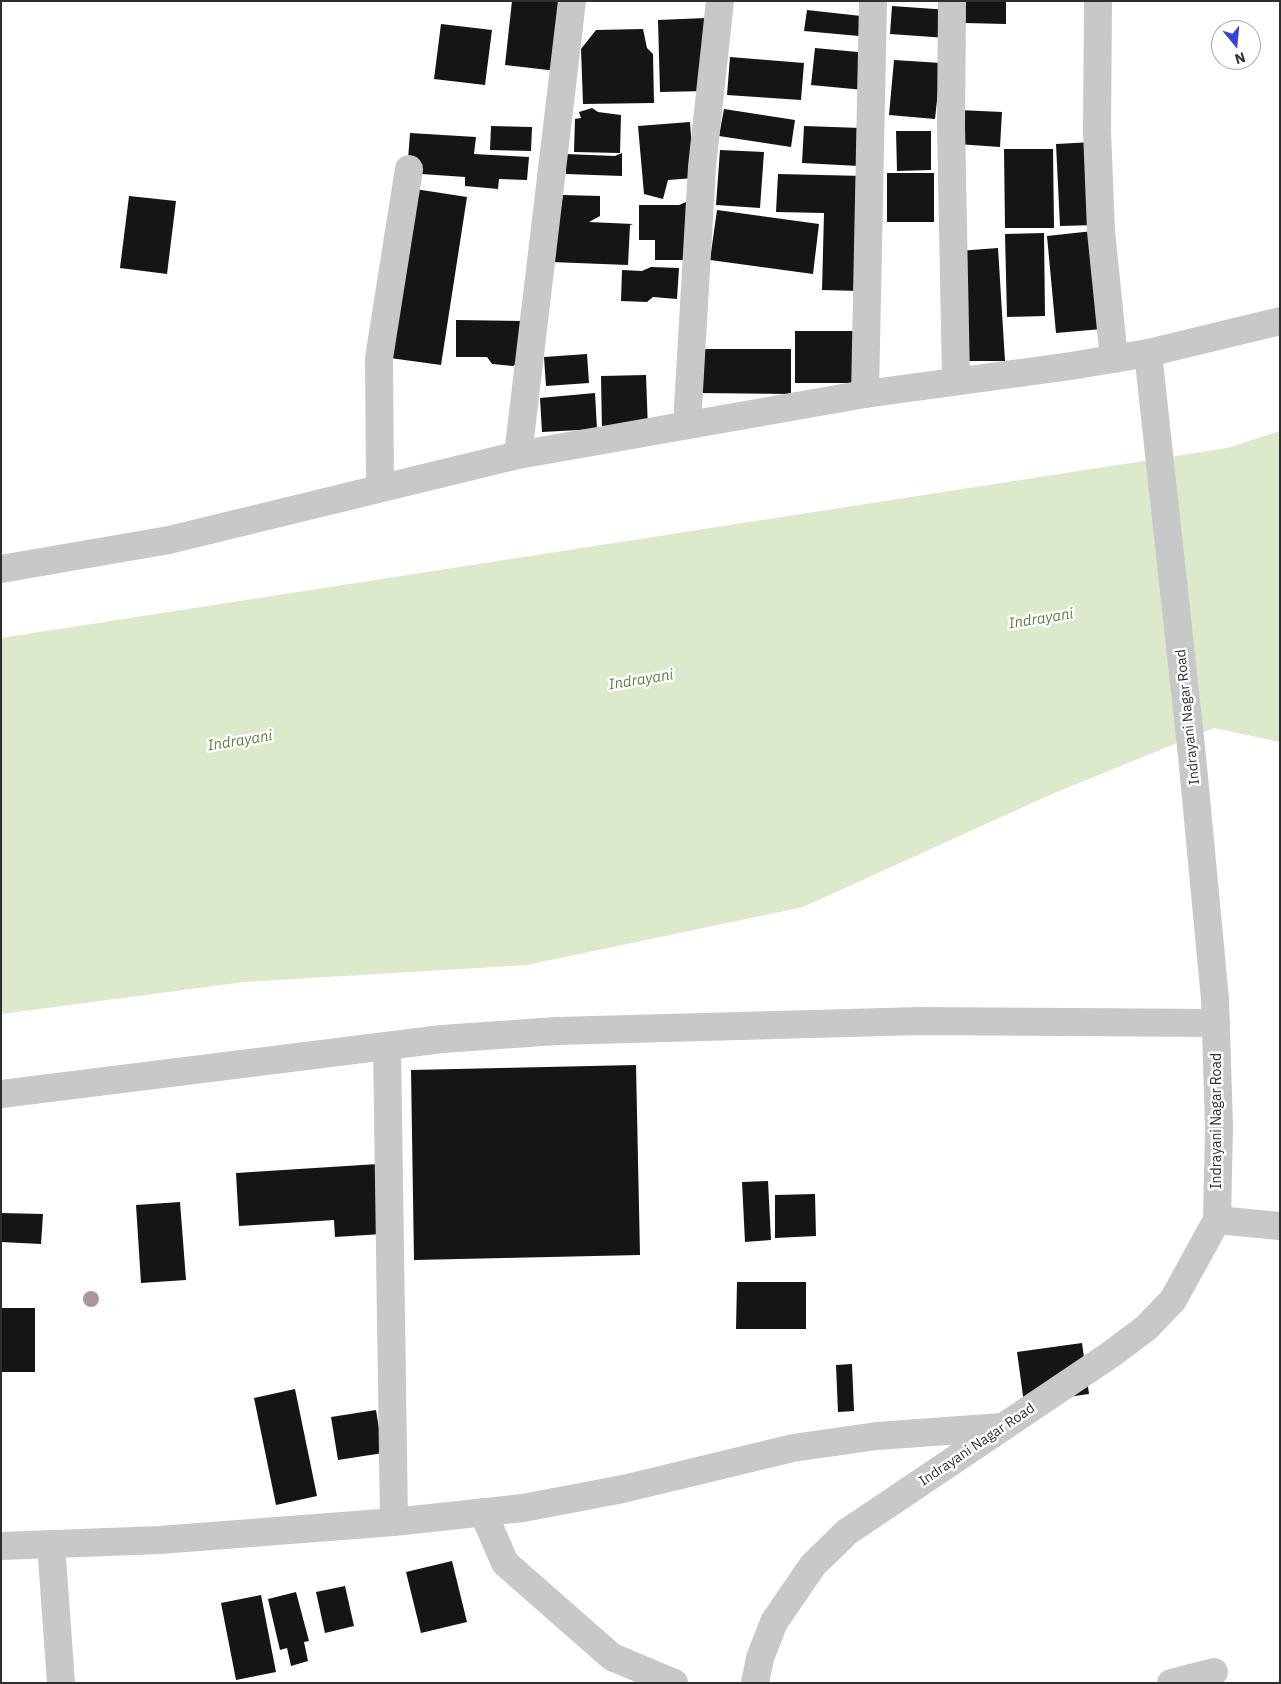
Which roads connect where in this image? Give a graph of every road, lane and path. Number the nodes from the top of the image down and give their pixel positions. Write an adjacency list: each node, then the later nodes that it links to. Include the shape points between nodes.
1 (572, 1): 13 (street)
2 (720, 1): 12 (street, via 702,167)
3 (873, 1): 11 (street)
4 (952, 1): 10 (street)
5 (1098, 1): 9 (street, via 1097,131 1101,222)
6 (409, 169): 14 (street, via 379,358)
7 (1280, 321): 8 (street)
8 (1148, 353): 9 (street); 16 (street, Indrayani Nagar Road)
9 (1114, 359): 10 (street)
10 (956, 380): 11 (street)
11 (865, 394): 12 (street)
12 (687, 425): 13 (street)
13 (518, 455): 14 (street)
14 (380, 488): 15 (street, via 169,540)
15 (1, 569)
16 (1216, 1011): 17 (street, via 577,1030); 19 (street, Indrayani Nagar Road)
17 (388, 1046): 18 (street); 23 (street)
18 (1, 1094)
19 (1217, 1220): 20 (street); 21 (street, Indrayani Nagar Road, via 1173,1300 1146,1328)
20 (1280, 1226)
21 (1002, 1427): 22 (street, via 877,1436 793,1448 624,1489); 29 (street, Indrayani Nagar Road, via 847,1532 812,1565 774,1622 760,1658)
22 (483, 1512): 23 (street); 28 (street, via 505,1564 612,1657)
23 (394, 1522): 24 (street, via 160,1540)
24 (51, 1544): 25 (street); 27 (street)
25 (1, 1546)
26 (1214, 1672): 30 (street)
27 (61, 1683)
28 (674, 1683)
29 (755, 1683)
30 (1171, 1683)

